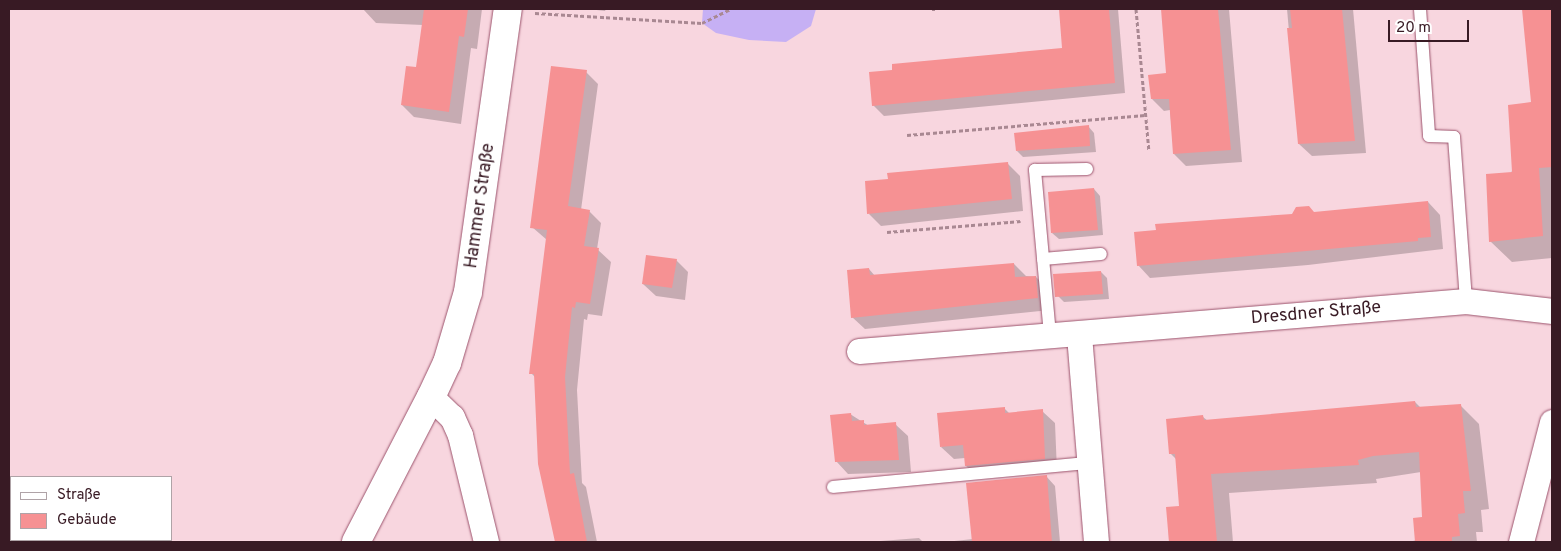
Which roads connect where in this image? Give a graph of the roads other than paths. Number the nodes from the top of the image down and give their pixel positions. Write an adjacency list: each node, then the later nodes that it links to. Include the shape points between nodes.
1 (1420, 9): 6 (lane, via 1429,136 1454,137)
2 (508, 10): 11 (main road, Hammer Straße, via 468,292 447,362)
3 (1087, 169): 5 (lane, via 1035,170)
4 (1101, 254): 5 (lane)
5 (1043, 259): 8 (lane)
6 (1466, 301): 7 (street, Dresdner Straße); 9 (street, Dresdner Straße)
7 (1552, 311)
8 (1050, 335): 9 (street, Dresdner Straße); 10 (street, Dresdner Straße)
9 (1079, 335): 13 (street)
10 (859, 350)
11 (431, 397): 15 (main road, Hammer Straße); 16 (street, via 452,418 460,435)
12 (1552, 422): 18 (street)
13 (1089, 463): 14 (lane); 17 (street)
14 (833, 487)
15 (356, 542)
16 (486, 542)
17 (1096, 542)
18 (1521, 542)

